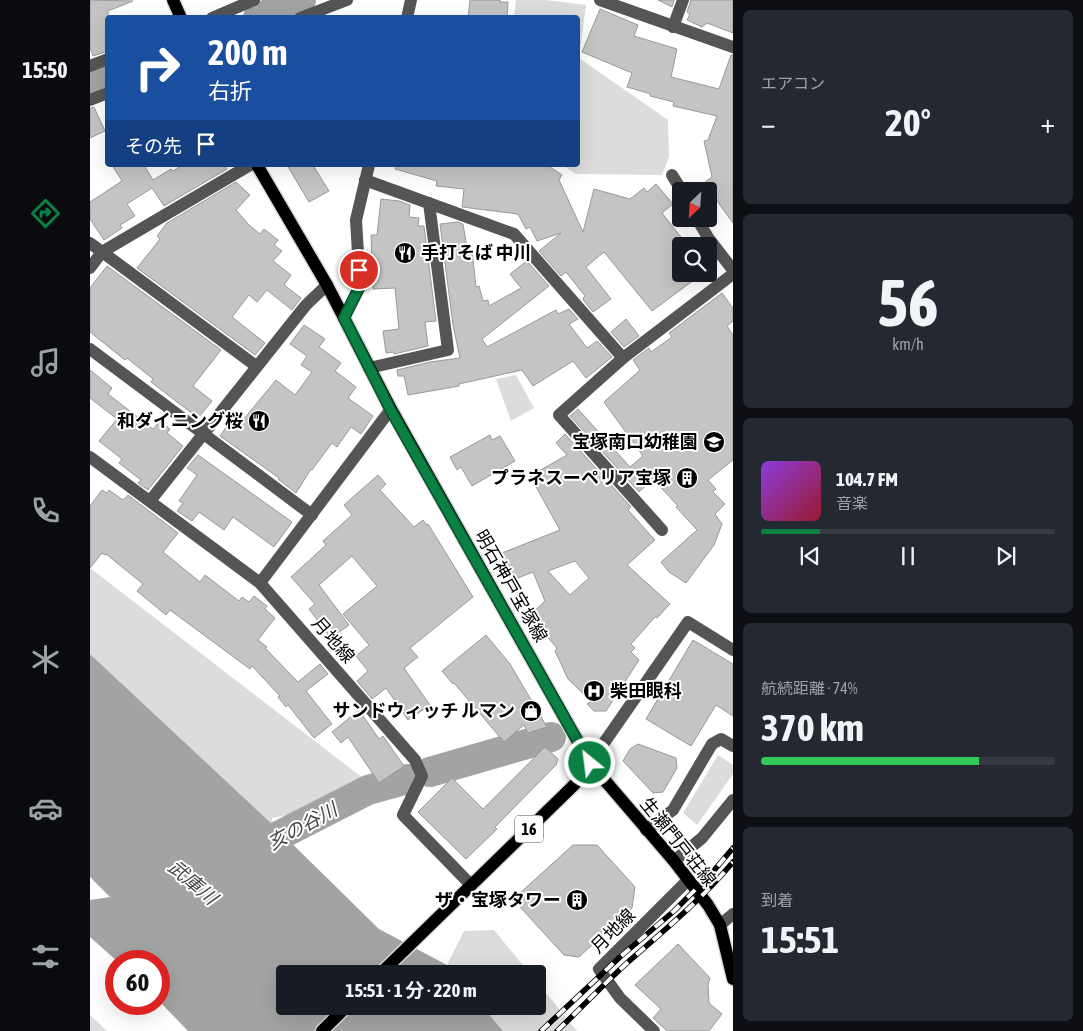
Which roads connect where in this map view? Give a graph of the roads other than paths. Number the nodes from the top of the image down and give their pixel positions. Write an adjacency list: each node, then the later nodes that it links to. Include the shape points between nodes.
1 (173, 0): 7 (main road)
2 (254, 0): 8 (street)
3 (347, 0): 9 (street)
4 (411, 0): 10 (street)
5 (600, 0): 11 (street)
6 (683, 0): 11 (street)
7 (180, 15)
8 (219, 15)
9 (308, 15)
10 (408, 15)
11 (673, 27): 12 (street)
12 (733, 47)
13 (105, 60): 14 (street)
14 (90, 66)
15 (105, 94): 16 (street)
16 (90, 100)
17 (247, 167): 26 (street)
18 (258, 167): 29 (main road, 明石神戸宝塚線)
19 (368, 167): 21 (street)
20 (672, 175): 22 (street)
21 (365, 180): 23 (street); 30 (street, via 356,220 360,286)
22 (676, 182)
23 (429, 203): 32 (street, via 514,234); 34 (street, via 448,350)
24 (702, 228): 28 (street)
25 (90, 243): 26 (street)
26 (102, 252): 27 (street); 33 (street)
27 (90, 268)
28 (733, 272): 32 (street)
29 (327, 285): 30 (main road, 明石神戸宝塚線); 33 (street, via 306,305)
30 (344, 318): 34 (main road, 明石神戸宝塚線)
31 (90, 349): 36 (street)
32 (623, 358): 40 (street, via 559,415)
33 (256, 366): 36 (street)
34 (369, 368): 35 (main road, 明石神戸宝塚線)
35 (390, 409): 39 (street); 44 (main road, 明石神戸宝塚線)
36 (203, 434): 38 (street); 39 (street)
37 (90, 457): 38 (street, 月地線)
38 (150, 501): 41 (street, 月地線)
39 (312, 515): 41 (street)
40 (662, 530)
41 (260, 583): 49 (street, 月地線, via 415,760 422,776 403,815)
42 (733, 650): 44 (street, via 688,622)
43 (733, 746): 46 (street, via 721,739 712,744 673,810)
44 (590, 763): 46 (main road, 生瀬門戸荘線); 49 (main road, 16, via 574,785)
45 (733, 800): 47 (street, via 702,838)
46 (646, 830): 47 (main road, 生瀬門戸荘線)
47 (674, 861): 48 (main road, 生瀬門戸荘線)
48 (688, 880): 51 (main road, 生瀬門戸荘線); 56 (street, 月地線, via 599,969 620,998)
49 (467, 888): 52 (main road, 16)
50 (733, 914): 51 (street)
51 (720, 925): 53 (main road, 生瀬門戸荘線)
52 (389, 965)
53 (733, 979)
54 (338, 1015): 55 (main road)
55 (322, 1031)
56 (654, 1031)

